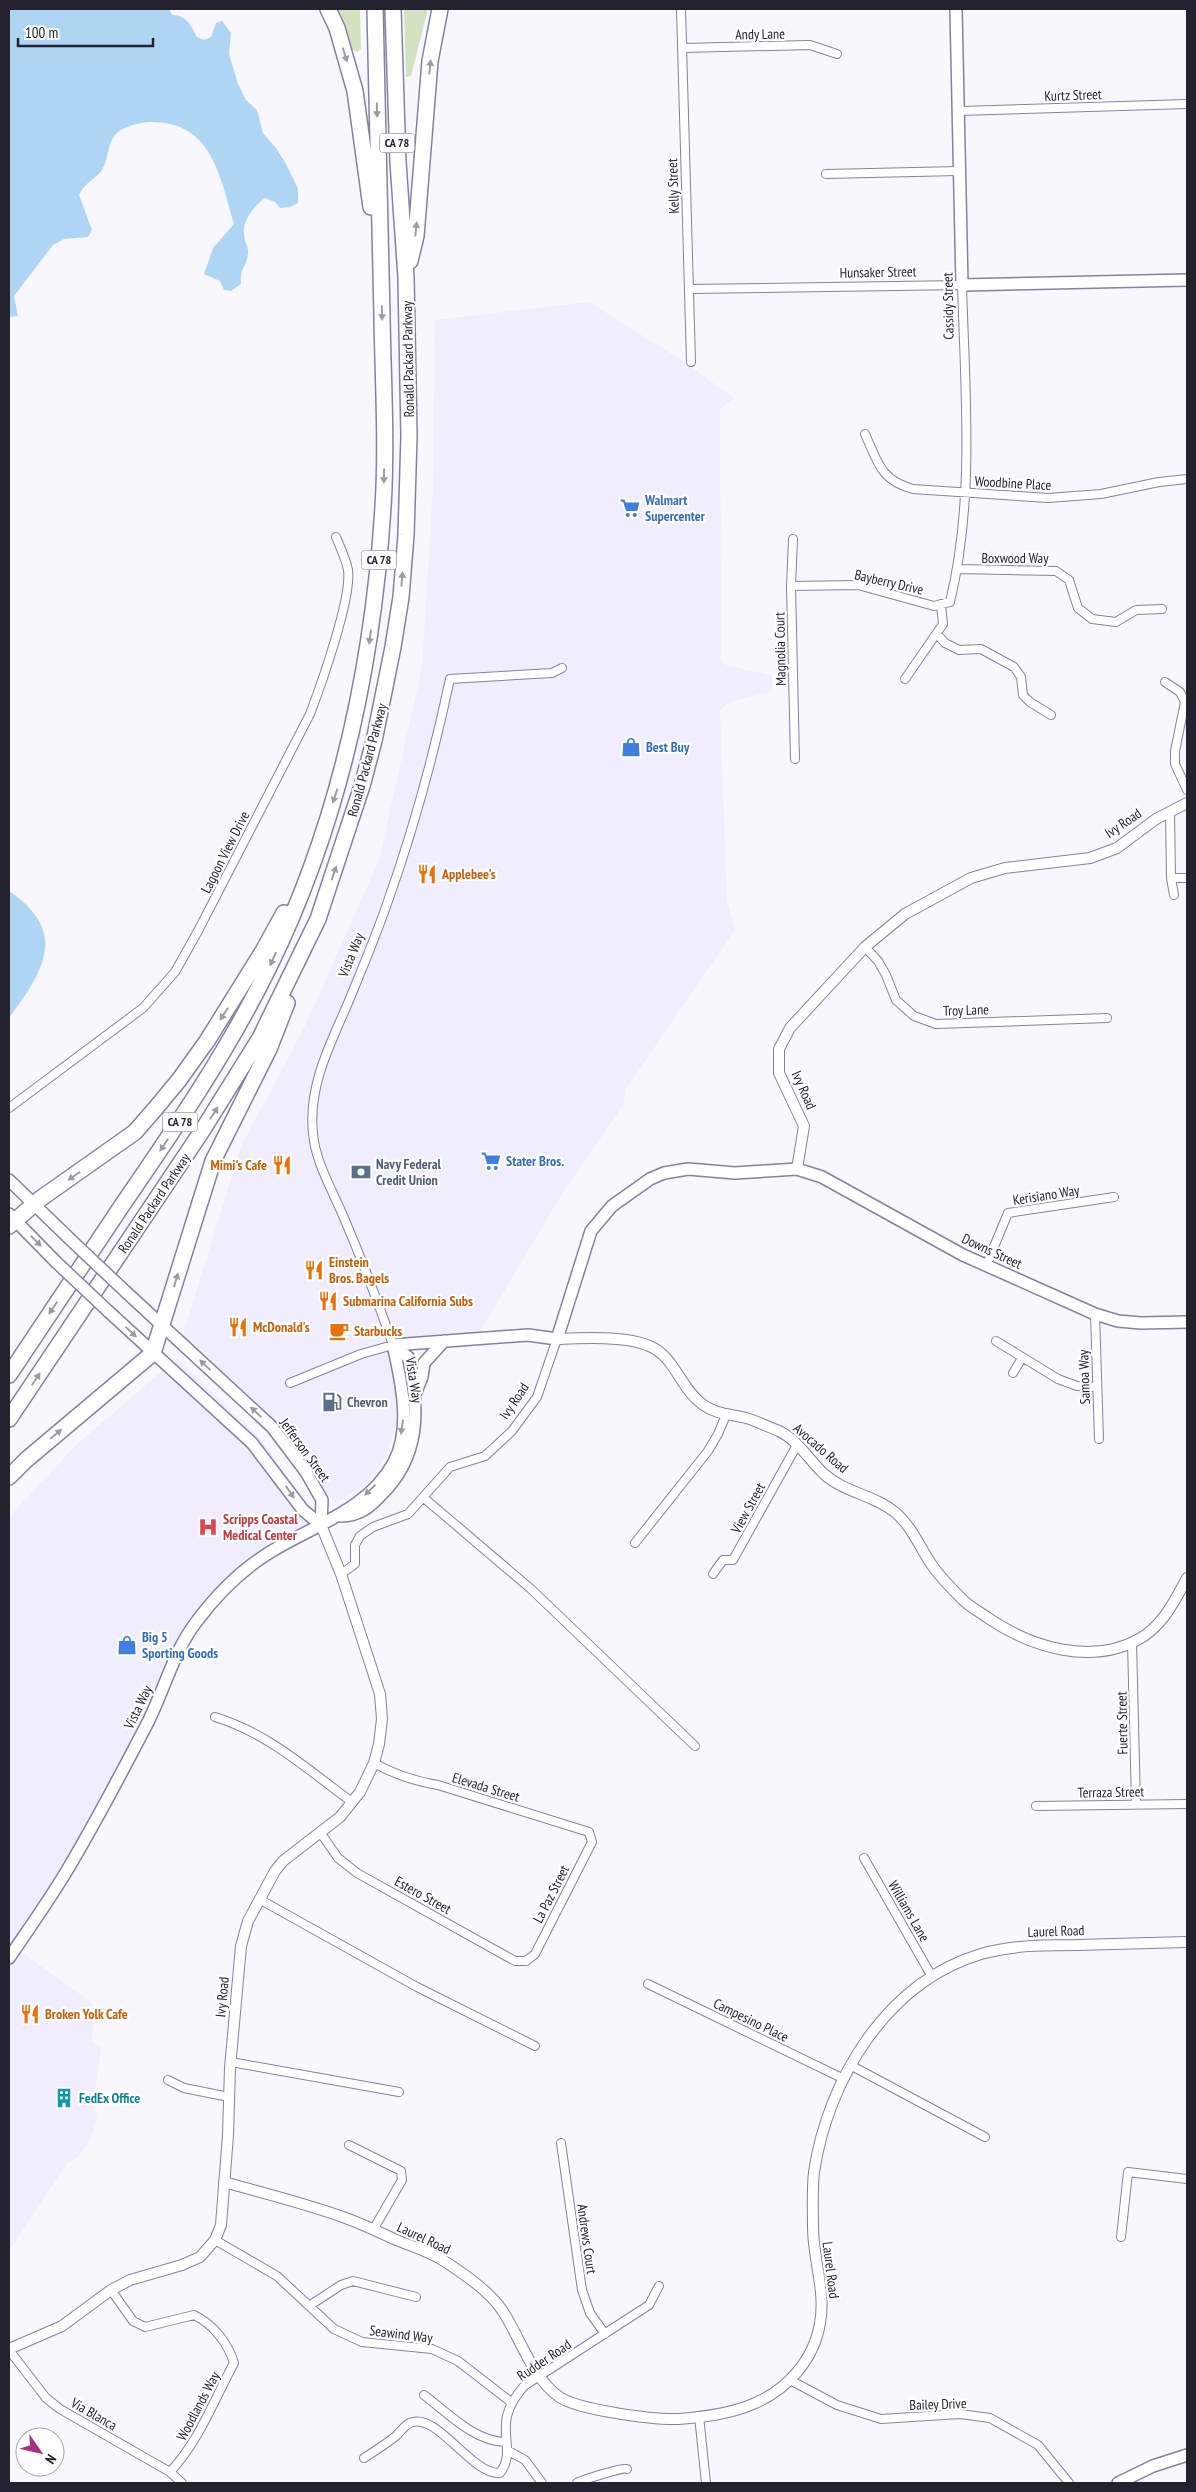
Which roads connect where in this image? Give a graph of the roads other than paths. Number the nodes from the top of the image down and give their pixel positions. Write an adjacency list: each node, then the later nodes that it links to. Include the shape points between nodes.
1 (328, 9): 13 (highway, one-way to 13, via 355,91)
2 (374, 9): 13 (highway, Ronald Packard Parkway / CA 78, one-way to 13)
3 (392, 9): 14 (highway, Ronald Packard Parkway / CA 78)
4 (440, 9): 14 (highway, one-way to 4, via 416,236 430,61)
5 (681, 9): 7 (street, Kelly Street)
6 (956, 9): 10 (main road, Cassidy Street)
7 (682, 48): 8 (street, Andy Lane, via 810,45); 17 (street, Kelly Street)
8 (837, 54)
9 (1187, 104): 10 (street, Kurtz Street)
10 (959, 111): 11 (main road, Cassidy Street)
11 (959, 171): 12 (street); 16 (main road, Cassidy Street)
12 (826, 174)
13 (381, 264): 38 (highway, Ronald Packard Parkway / CA 78, one-way to 38, via 383,505 376,589 361,693)
14 (406, 277): 42 (highway, Ronald Packard Parkway / CA 78, one-way to 14, via 345,842 374,741 401,597 409,436)
15 (1187, 280): 16 (main road, Hunsaker Street)
16 (962, 286): 17 (street, Hunsaker Street); 21 (street, Cassidy Street)
17 (689, 289): 18 (street, Kelly Street)
18 (691, 362)
19 (865, 434): 21 (street, Woodbine Place, via 879,468 895,482 913,489)
20 (1187, 479): 21 (street, Woodbine Place, via 1101,494 1048,498)
21 (965, 493): 24 (street, Cassidy Street)
22 (336, 537): 45 (street, Lagoon View Drive, via 348,570 344,601 324,677 310,714 179,964 143,1008)
23 (794, 539): 25 (street, Magnolia Court)
24 (958, 569): 26 (street, Cassidy Street); 28 (street, Boxwood Way, via 1056,571 1069,580 1078,608 1092,619 1105,622 1116,622 1136,610)
25 (791, 586): 27 (street, Bayberry Drive, via 858,584 934,606); 34 (street, Magnolia Court)
26 (950, 602): 27 (street, Bayberry Drive)
27 (941, 604): 29 (street, via 943,624)
28 (1162, 609)
29 (937, 634): 31 (street); 33 (street, via 959,650 981,649 1014,667 1020,677 1023,695)
30 (562, 668): 58 (street, Vista Way, via 552,673 450,679 406,850 371,948 316,1082 312,1108 313,1135 319,1159)
31 (906, 680)
32 (1165, 682): 35 (street, via 1180,692 1185,702 1175,764)
33 (1051, 715)
34 (795, 759)
35 (1187, 790)
36 (1187, 803): 37 (street, Ivy Road)
37 (1170, 812): 39 (street); 43 (street, Ivy Road, via 1118,848 1095,856 1005,868 971,878 905,914)
38 (318, 850): 49 (highway, one-way to 49, via 236,997 179,1080 135,1132); 62 (highway, Ronald Packard Parkway / CA 78, one-way to 62, via 270,965 227,1047)
39 (1171, 878): 40 (street); 41 (street)
40 (1187, 878)
41 (1174, 895)
42 (318, 919): 54 (highway, one-way to 42, via 213,1161 269,1049); 67 (highway, Ronald Packard Parkway / CA 78, one-way to 42, via 234,1082 292,976)
43 (865, 947): 44 (street, Troy Lane, via 886,974 896,1000 914,1016 936,1024); 46 (street, Ivy Road, via 790,1028 779,1049 779,1073 804,1126)
44 (1107, 1018)
45 (9, 1108)
46 (797, 1169): 51 (main road, Downs Street, via 822,1176); 55 (main road, Ivy Road, via 736,1173 680,1170 658,1175 631,1192 602,1215 591,1231)
47 (9, 1180): 49 (main road, Jefferson Street)
48 (1114, 1197): 51 (street, Kerisiano Way, via 1008,1213)
49 (35, 1204): 50 (highway); 54 (main road, Jefferson Street, bridge)
50 (11, 1221): 59 (main road, one-way to 59, bridge)
51 (986, 1266): 52 (main road, Downs Street)
52 (1095, 1314): 53 (main road, Downs Street, via 1141,1323); 64 (street, Samoa Way)
53 (1187, 1322)
54 (163, 1326): 59 (highway); 73 (main road, Jefferson Street, one-way to 54, via 322,1500 286,1444 272,1427)
55 (557, 1339): 57 (main road, Avocado Road, via 528,1335); 66 (street, Avocado Road, via 628,1339 649,1345 667,1358 696,1399); 71 (street, Ivy Road, via 542,1386 524,1417 485,1456 450,1467)
56 (996, 1341): 60 (street)
57 (444, 1342): 58 (main road, Avocado Road); 65 (main road, via 424,1363)
58 (393, 1345): 63 (street, Avocado Road, via 360,1354); 65 (main road, Vista Way, via 409,1358); 72 (main road, Vista Way, one-way to 72, via 404,1414 395,1460 371,1490)
59 (154, 1353): 70 (highway, one-way to 59); 73 (main road, one-way to 73, via 252,1443 303,1510)
60 (1022, 1358): 61 (street); 64 (street, via 1058,1379 1077,1386)
61 (1013, 1373)
62 (9, 1375)
63 (290, 1383)
64 (1097, 1387): 68 (street, Samoa Way)
65 (416, 1392): 72 (main road, Vista Way, via 414,1424 404,1467 372,1504 357,1514)
66 (726, 1414): 69 (street, Avocado Road, via 747,1418 781,1432); 74 (street, via 708,1451)
67 (9, 1419)
68 (1099, 1440)
69 (797, 1445): 76 (street, View Street, via 733,1560 723,1560); 78 (street, Avocado Road, via 824,1474 896,1513 914,1532 934,1569 964,1602 1005,1630 1037,1644 1074,1652 1109,1651)
70 (9, 1477)
71 (424, 1498): 75 (street, Ivy Road, via 401,1518 373,1527 360,1536 355,1545 355,1564); 80 (street, via 531,1589)
72 (341, 1516): 73 (main road, Vista Way)
73 (321, 1525): 75 (street, Ivy Road); 91 (main road, Vista Way, via 272,1551 239,1574 196,1622 178,1652 148,1722 88,1836)
74 (635, 1543)
75 (341, 1574): 81 (street, Ivy Road, via 380,1694 381,1727)
76 (713, 1574)
77 (1187, 1578): 78 (street, Avocado Road, via 1166,1614 1141,1638)
78 (1132, 1642): 83 (street, Fuerte Street)
79 (215, 1717): 82 (street, via 233,1722 278,1746)
80 (695, 1746)
81 (374, 1763): 82 (street, Ivy Road); 87 (street, Elevada Street, via 400,1776 438,1784 588,1832)
82 (352, 1802): 86 (street, Ivy Road, via 340,1817)
83 (1136, 1803): 84 (street, Terraza Street); 85 (street, Terraza Street)
84 (1187, 1804)
85 (1036, 1806)
86 (320, 1832): 89 (street, Ivy Road, via 275,1870); 92 (street, Estero Street, via 338,1858 358,1873 515,1961)
87 (591, 1836): 92 (street, La Paz Street, via 592,1842 552,1920 534,1954)
88 (864, 1858): 93 (street, Williams Lane)
89 (258, 1899): 95 (street, via 418,1987); 96 (street, Ivy Road, via 241,1946)
90 (1187, 1942): 93 (street, Laurel Road, via 1018,1946 976,1956)
91 (9, 1958)
92 (526, 1961)
93 (931, 1975): 97 (street, Laurel Road, via 887,2015)
94 (648, 1984): 98 (street, Campesino Place)
95 (535, 2046)
96 (231, 2062): 100 (street); 101 (street, Ivy Road)
97 (852, 2066): 98 (street, Laurel Road); 102 (street)
98 (844, 2079): 117 (street, Laurel Road, via 824,2128 814,2174 813,2233 822,2302 820,2326 810,2355)
99 (168, 2080): 101 (street, via 184,2088)
100 (399, 2092)
101 (230, 2096): 106 (street, Ivy Road)
102 (986, 2137)
103 (560, 2143): 114 (street, Andrews Court, via 582,2290 590,2313)
104 (349, 2145): 107 (street, via 401,2171 402,2180)
105 (1187, 2179): 108 (street, via 1128,2172)
106 (224, 2182): 107 (street, Laurel Road, via 343,2217); 109 (street, Ivy Road, via 220,2225)
107 (373, 2230): 116 (street, Laurel Road, via 441,2259 478,2285 500,2307)
108 (1121, 2237)
109 (215, 2240): 111 (street, via 200,2257 130,2280); 113 (street, Seawind Way, via 277,2276)
110 (659, 2286): 114 (street, Rudder Road, via 650,2305)
111 (111, 2290): 115 (street, via 62,2326); 126 (street, Woodlands Way, via 133,2321 144,2327 194,2314 207,2321 230,2349 234,2363 194,2442)
112 (416, 2297): 113 (street, via 353,2281)
113 (309, 2306): 119 (street, Seawind Way, via 334,2329 362,2342 432,2349 458,2361)
114 (605, 2334): 116 (street, Rudder Road)
115 (9, 2349): 126 (street, Via Blanca, via 46,2398 60,2409)
116 (541, 2377): 119 (street, Rudder Road, via 524,2386); 120 (street, Laurel Road, via 559,2397 591,2410 675,2419)
117 (790, 2380): 120 (street, Laurel Road, via 752,2405); 131 (street, Bailey Drive, via 837,2405 881,2419 960,2414 990,2418 1038,2445)
118 (424, 2395): 121 (street, via 478,2435)
119 (511, 2402): 121 (street, via 506,2418)
120 (699, 2416): 130 (street)
121 (506, 2442): 122 (street)
122 (507, 2450): 124 (street, via 507,2464 500,2473 487,2471 423,2422 410,2423); 128 (street, via 525,2460)
123 (1187, 2455): 132 (main road, via 1153,2466)
124 (364, 2458)
125 (627, 2469): 129 (street, via 616,2469 607,2475)
126 (170, 2472): 127 (street, Via Blanca)
127 (182, 2483)
128 (542, 2483)
129 (577, 2483)
130 (706, 2483)
131 (1069, 2483)
132 (1118, 2483)

